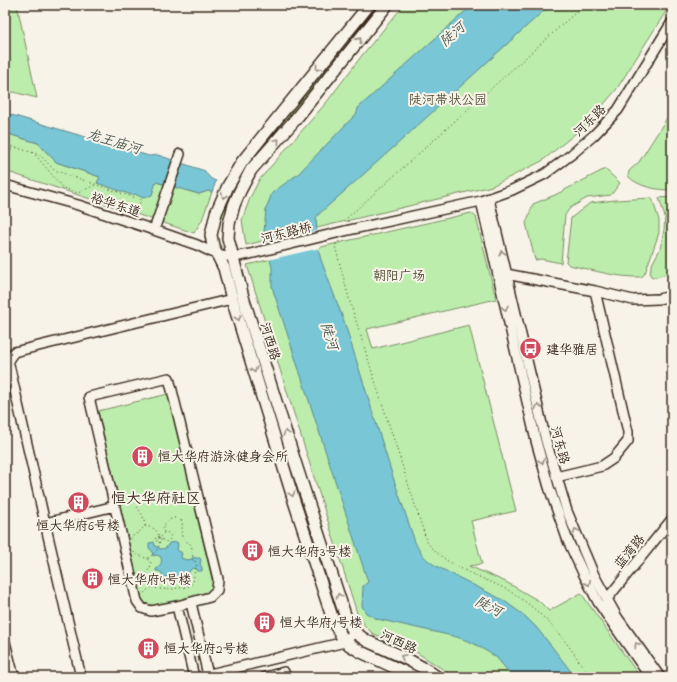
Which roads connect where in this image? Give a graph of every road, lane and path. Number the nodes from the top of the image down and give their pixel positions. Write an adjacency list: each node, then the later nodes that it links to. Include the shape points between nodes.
1 (369, 5): 16 (main road, 河西路, one-way to 16, via 242,162 216,213 211,235)
2 (387, 5): 17 (main road, 河西路, one-way to 2, via 228,238 229,224 234,205 251,170 294,121)
3 (584, 5): 13 (path, via 347,218)
4 (672, 22): 10 (street, 河东路, via 618,110 594,135 545,174)
5 (5, 144): 6 (path)
6 (32, 152): 8 (path, via 40,154 54,170); 8 (path, via 64,188 78,192)
7 (180, 154): 12 (street)
8 (95, 184): 11 (path, via 141,200)
9 (5, 185): 12 (street, 裕华东道)
10 (485, 200): 13 (street, 河东路); 18 (street, 河东路, one-way to 10); 51 (street, 河东路, one-way to 51, via 536,441 549,487 568,541 598,602)
11 (134, 217)
12 (154, 230): 16 (street, 裕华东道)
13 (349, 230): 14 (street, 河东路)
14 (329, 235): 17 (street, 河东路桥)
15 (340, 241): 50 (path, via 336,246 350,302 427,542 439,556 507,589 533,608 563,638)
16 (216, 254): 17 (street, 裕华东道); 21 (main road, 河西路, via 224,268)
17 (233, 257): 40 (main road, 河西路, one-way to 17, via 346,618 299,475 243,297)
18 (506, 274): 19 (street); 23 (street, 河东路, one-way to 18)
19 (595, 292): 20 (street, via 633,300); 23 (street, via 628,441 614,458 602,466)
20 (672, 296)
21 (232, 299): 22 (street, via 14,352); 42 (main road, 河西路, one-way to 42, via 334,623)
22 (7, 366): 27 (street)
23 (556, 477): 37 (street, 河东路, one-way to 23, via 567,511)
24 (140, 504): 28 (path, via 137,507 144,516)
25 (115, 506): 27 (street); 38 (street, via 89,397 169,378 218,579 217,590 210,597); 39 (street, via 137,601 142,608 151,611)
26 (672, 519): 37 (street, 蓝湾路)
27 (45, 523): 45 (street)
28 (145, 526): 32 (path, via 131,537); 34 (path, via 156,530 159,545)
29 (164, 533): 30 (path); 31 (path, via 170,535 170,539 166,542); 35 (path, via 163,527 170,519 178,517 182,520 182,538 192,546 192,556 197,567 194,570 194,582 190,586 172,589 157,589)
30 (161, 536): 31 (path); 31 (path, via 155,540)
31 (162, 540)
32 (131, 542)
33 (133, 550): 34 (path, via 135,554)
34 (147, 559): 35 (path, via 151,565 146,576)
35 (151, 586): 36 (path)
36 (142, 594)
37 (607, 599): 52 (street, 河东路, one-way to 37)
38 (191, 603): 39 (street); 43 (street)
39 (177, 606): 43 (street)
40 (354, 632): 42 (street); 49 (main road, 河西路, one-way to 40, via 403,657 366,641)
41 (5, 642): 44 (street)
42 (345, 642): 43 (street); 48 (main road, 河西路)
43 (200, 676)
44 (14, 677)
45 (81, 677)
46 (266, 677): 47 (street, via 284,672)
47 (286, 677)
48 (414, 677)
49 (437, 677)
50 (589, 677)
51 (650, 677)
52 (660, 677)

